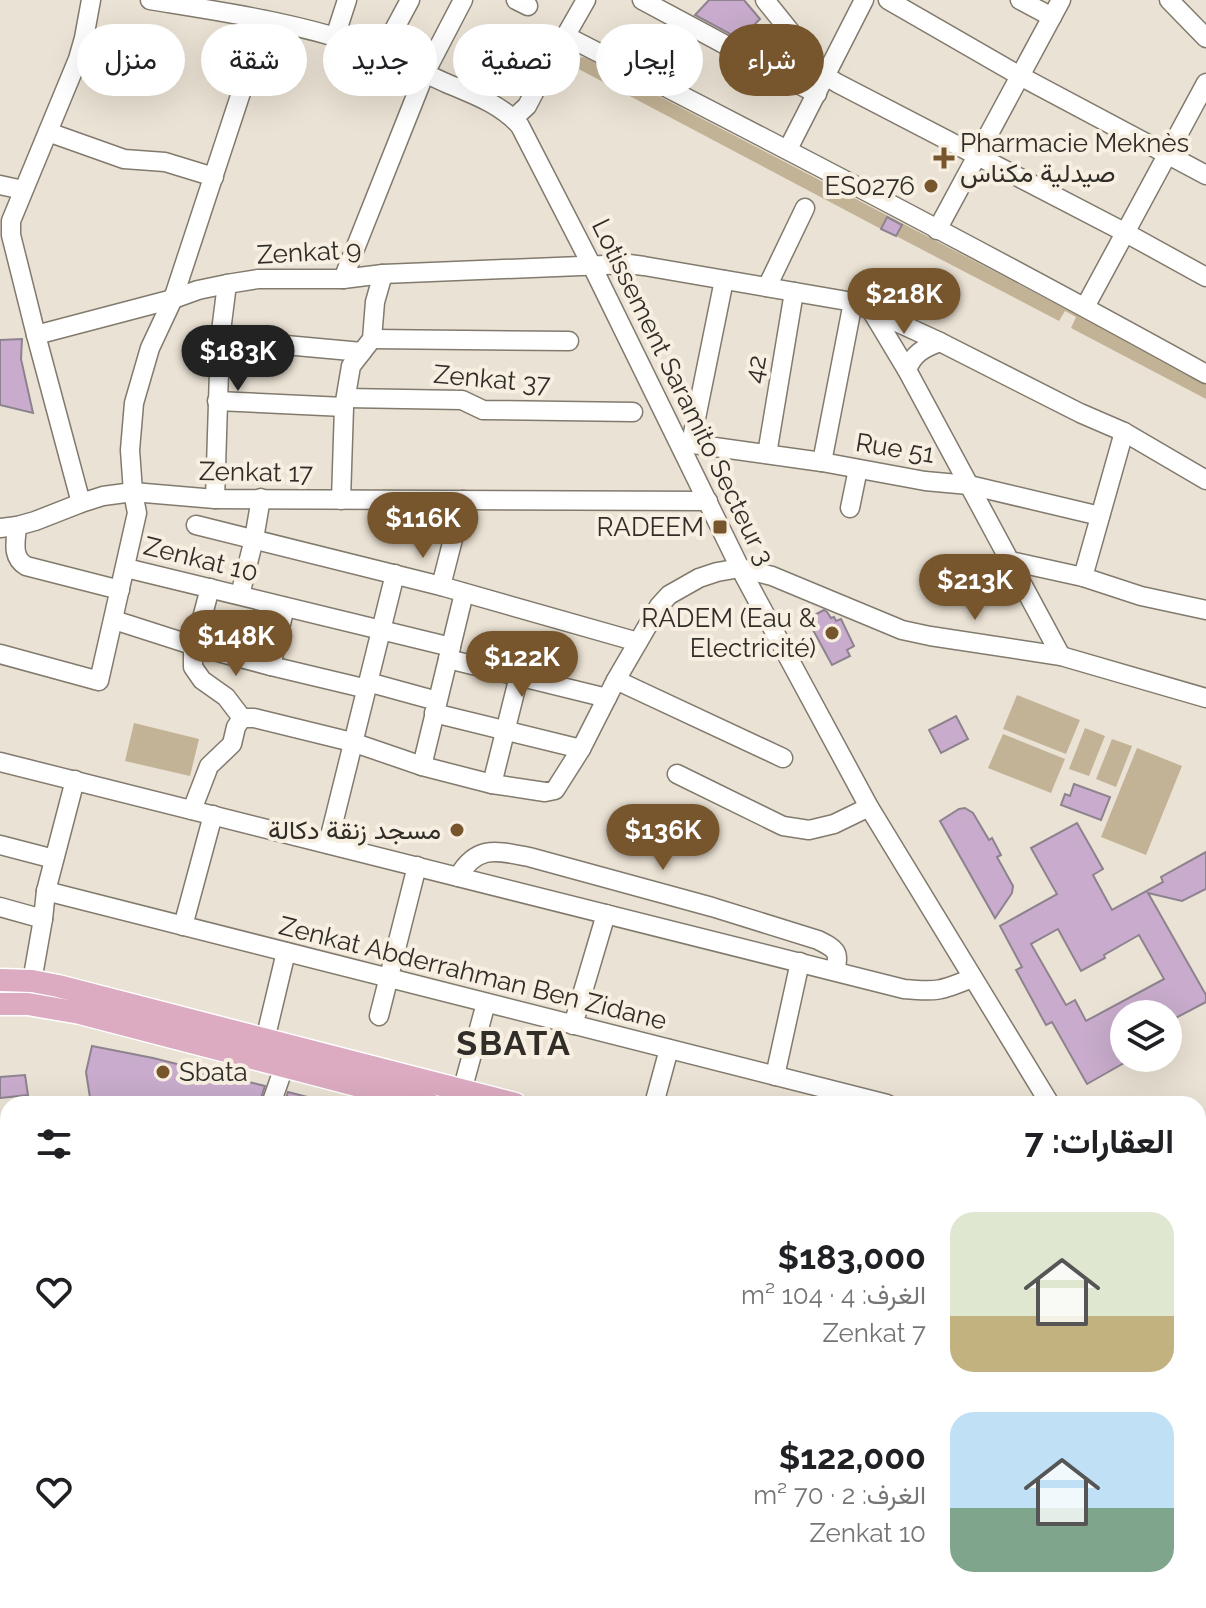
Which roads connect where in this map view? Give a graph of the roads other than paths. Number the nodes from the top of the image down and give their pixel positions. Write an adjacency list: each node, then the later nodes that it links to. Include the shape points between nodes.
1 (91, 0): 35 (street, via 78,59)
2 (150, 0): 15 (street, Lotissement Saramito Secteur 3)
3 (262, 0): 17 (street)
4 (347, 0): 18 (street)
5 (410, 0): 19 (street)
6 (463, 0): 25 (street)
7 (586, 0): 20 (street)
8 (642, 0): 23 (street)
9 (765, 0): 26 (street)
10 (864, 0): 26 (street)
11 (888, 0): 27 (street)
12 (1020, 0): 16 (street)
13 (1061, 0): 16 (street)
14 (1169, 0): 22 (street)
15 (180, 2): 17 (street, Lotissement Saramito Secteur 3)
16 (1052, 17): 27 (street)
17 (259, 19): 21 (street, Lotissement Saramito Secteur 3); 40 (street)
18 (339, 24)
19 (397, 24)
20 (573, 24)
21 (323, 34)
22 (1206, 38)
23 (719, 41)
24 (580, 43): 36 (street)
25 (437, 50)
26 (826, 76): 29 (street); 38 (street)
27 (1020, 76): 37 (street); 38 (street)
28 (437, 78): 34 (street, Lotissement Saramito Secteur 3)
29 (824, 80)
30 (1206, 83): 37 (street)
31 (416, 96): 49 (street)
32 (532, 96): 34 (street)
33 (816, 96): 36 (street)
34 (514, 118): 46 (street, Lotissement Saramito Secteur 3)
35 (48, 132): 40 (street, via 124,159 165,162); 42 (street)
36 (788, 149): 44 (street)
37 (1168, 155): 39 (street); 45 (street)
38 (977, 156): 44 (street); 45 (street)
39 (1206, 175)
40 (214, 177): 54 (street)
41 (0, 185): 42 (street)
42 (23, 190): 58 (street, via 11,235)
43 (805, 208): 52 (street)
44 (937, 230): 56 (street)
45 (1126, 233): 48 (street); 56 (street)
46 (592, 266): 47 (street, Zenkat 9); 50 (street, Zenkat 9, via 629,264); 69 (street, Lotissement Saramito Secteur 3)
47 (383, 274): 49 (street, Zenkat 9); 62 (street)
48 (1206, 277)
49 (343, 279): 51 (street, Zenkat 9)
50 (724, 280): 52 (street, Zenkat 9); 69 (street)
51 (227, 284): 54 (street, Zenkat 9); 59 (street)
52 (767, 287): 53 (street, Zenkat 9)
53 (794, 292): 55 (street, Zenkat 9); 70 (street, 42)
54 (173, 299): 58 (street, Zenkat 9); 75 (street, via 150,348 134,403)
55 (853, 302): 57 (street, Zenkat 9); 71 (street)
56 (1085, 307): 64 (street)
57 (871, 310): 61 (street, Zenkat 9); 63 (street)
58 (36, 335): 81 (street)
59 (220, 339): 62 (street); 65 (street)
60 (569, 341): 62 (street)
61 (940, 342): 63 (street, via 920,351); 68 (street, Zenkat 9)
62 (367, 346): 66 (street, via 351,366)
63 (907, 370): 74 (street)
64 (1206, 374)
65 (217, 401): 66 (street, Zenkat 37); 77 (street)
66 (345, 402): 67 (street, Zenkat 37, via 462,400 483,410); 78 (street)
67 (633, 412)
68 (1124, 432): 73 (street, Zenkat 9); 83 (street)
69 (685, 443): 70 (street, Rue 51); 80 (street, Lotissement Saramito Secteur 3)
70 (767, 454): 71 (street, Rue 51)
71 (822, 462): 72 (street, Rue 51)
72 (858, 469): 74 (street, Rue 51); 82 (street)
73 (1206, 480)
74 (969, 485): 83 (street, Rue 51); 87 (street)
75 (133, 492): 77 (street, Zenkat 17); 81 (street, Zenkat 17); 88 (street, via 137,513)
76 (261, 498): 77 (street, Zenkat 17); 78 (street, Zenkat 17); 86 (street)
77 (215, 499)
78 (341, 500): 79 (street, Zenkat 17)
79 (463, 500): 80 (street, Zenkat 17); 92 (street)
80 (708, 501): 89 (street, Lotissement Saramito Secteur 3)
81 (81, 503): 85 (street, Zenkat 17)
82 (850, 508)
83 (1100, 516): 91 (street)
84 (196, 525): 86 (street)
85 (8, 527): 94 (street, via 15,552 26,566)
86 (254, 539): 90 (street); 96 (street)
87 (1010, 561): 91 (street); 105 (street)
88 (126, 568): 93 (street, Zenkat 10); 94 (street)
89 (740, 568): 101 (street, via 699,578 669,595); 105 (street, via 902,630); 123 (street, Lotissement Saramito Secteur 3)
90 (395, 574): 92 (street); 100 (street)
91 (1083, 577): 98 (street)
92 (441, 586): 95 (street)
93 (210, 588): 96 (street, Zenkat 10); 102 (street)
94 (120, 590): 99 (street)
95 (464, 593): 101 (street); 103 (street)
96 (240, 595): 97 (street, Zenkat 10)
97 (285, 607): 100 (street, Zenkat 10); 106 (street)
98 (1206, 610)
99 (114, 620): 102 (street); 104 (street, via 99,681)
100 (380, 629): 103 (street, Zenkat 10); 109 (street)
101 (638, 642): 108 (street)
102 (195, 646): 106 (street); 113 (street, via 196,673)
103 (449, 653): 107 (street, Zenkat 10); 112 (street)
104 (0, 654)
105 (1061, 656): 111 (street)
106 (271, 666): 109 (street)
107 (519, 676): 110 (street, Zenkat 10); 114 (street)
108 (616, 680): 110 (street); 117 (street)
109 (367, 686): 112 (street, via 375,684); 115 (street)
110 (607, 698): 116 (street)
111 (1206, 698)
112 (436, 707): 114 (street); 119 (street)
113 (242, 718): 115 (street); 124 (street, via 232,744 209,766)
114 (506, 730): 116 (street); 122 (street)
115 (352, 742): 119 (street); 126 (street)
116 (581, 749): 122 (street, via 555,790)
117 (783, 758)
118 (0, 762): 121 (street)
119 (422, 766): 122 (street)
120 (677, 774): 123 (street, via 783,826 809,830)
121 (75, 780): 124 (street); 128 (street)
122 (492, 784)
123 (869, 807): 139 (street, Lotissement Saramito Secteur 3)
124 (192, 810): 125 (street)
125 (213, 815): 126 (street); 135 (street)
126 (328, 844): 129 (street)
127 (0, 845): 128 (street)
128 (54, 859): 131 (street)
129 (417, 866): 130 (street); 140 (street)
130 (458, 877): 133 (street); 138 (street, via 475,856 501,852 529,857 818,940 836,953)
131 (46, 891): 134 (street); 135 (street, Zenkat Abderrahman Ben Zidane)
132 (0, 907): 134 (street)
133 (606, 914): 137 (street); 147 (street)
134 (43, 919): 142 (street)
135 (183, 926): 136 (street, Zenkat Abderrahman Ben Zidane)
136 (286, 952): 140 (street, Zenkat Abderrahman Ben Zidane); 148 (street)
137 (800, 962): 138 (street); 151 (street)
138 (835, 971): 139 (street, via 932,991)
139 (972, 978): 158 (street, Lotissement Saramito Secteur 3)
140 (388, 979): 143 (street, Zenkat Abderrahman Ben Zidane); 146 (street)
141 (0, 980): 142 (main road)
142 (32, 981): 145 (street); 148 (main road)
143 (486, 1003): 147 (street, Zenkat Abderrahman Ben Zidane); 152 (street)
144 (0, 1004): 145 (main road)
145 (28, 1004): 150 (main road)
146 (379, 1016)
147 (573, 1025): 149 (street, Zenkat Abderrahman Ben Zidane)
148 (265, 1040): 152 (main road)
149 (669, 1049): 151 (street, Zenkat Abderrahman Ben Zidane); 156 (street)
150 (284, 1067): 153 (street); 154 (main road)
151 (775, 1076): 157 (street, Zenkat Abderrahman Ben Zidane)
152 (462, 1091): 155 (main road)
153 (274, 1096)
154 (398, 1096)
155 (482, 1096)
156 (656, 1096)
157 (852, 1096)
158 (1045, 1096)

